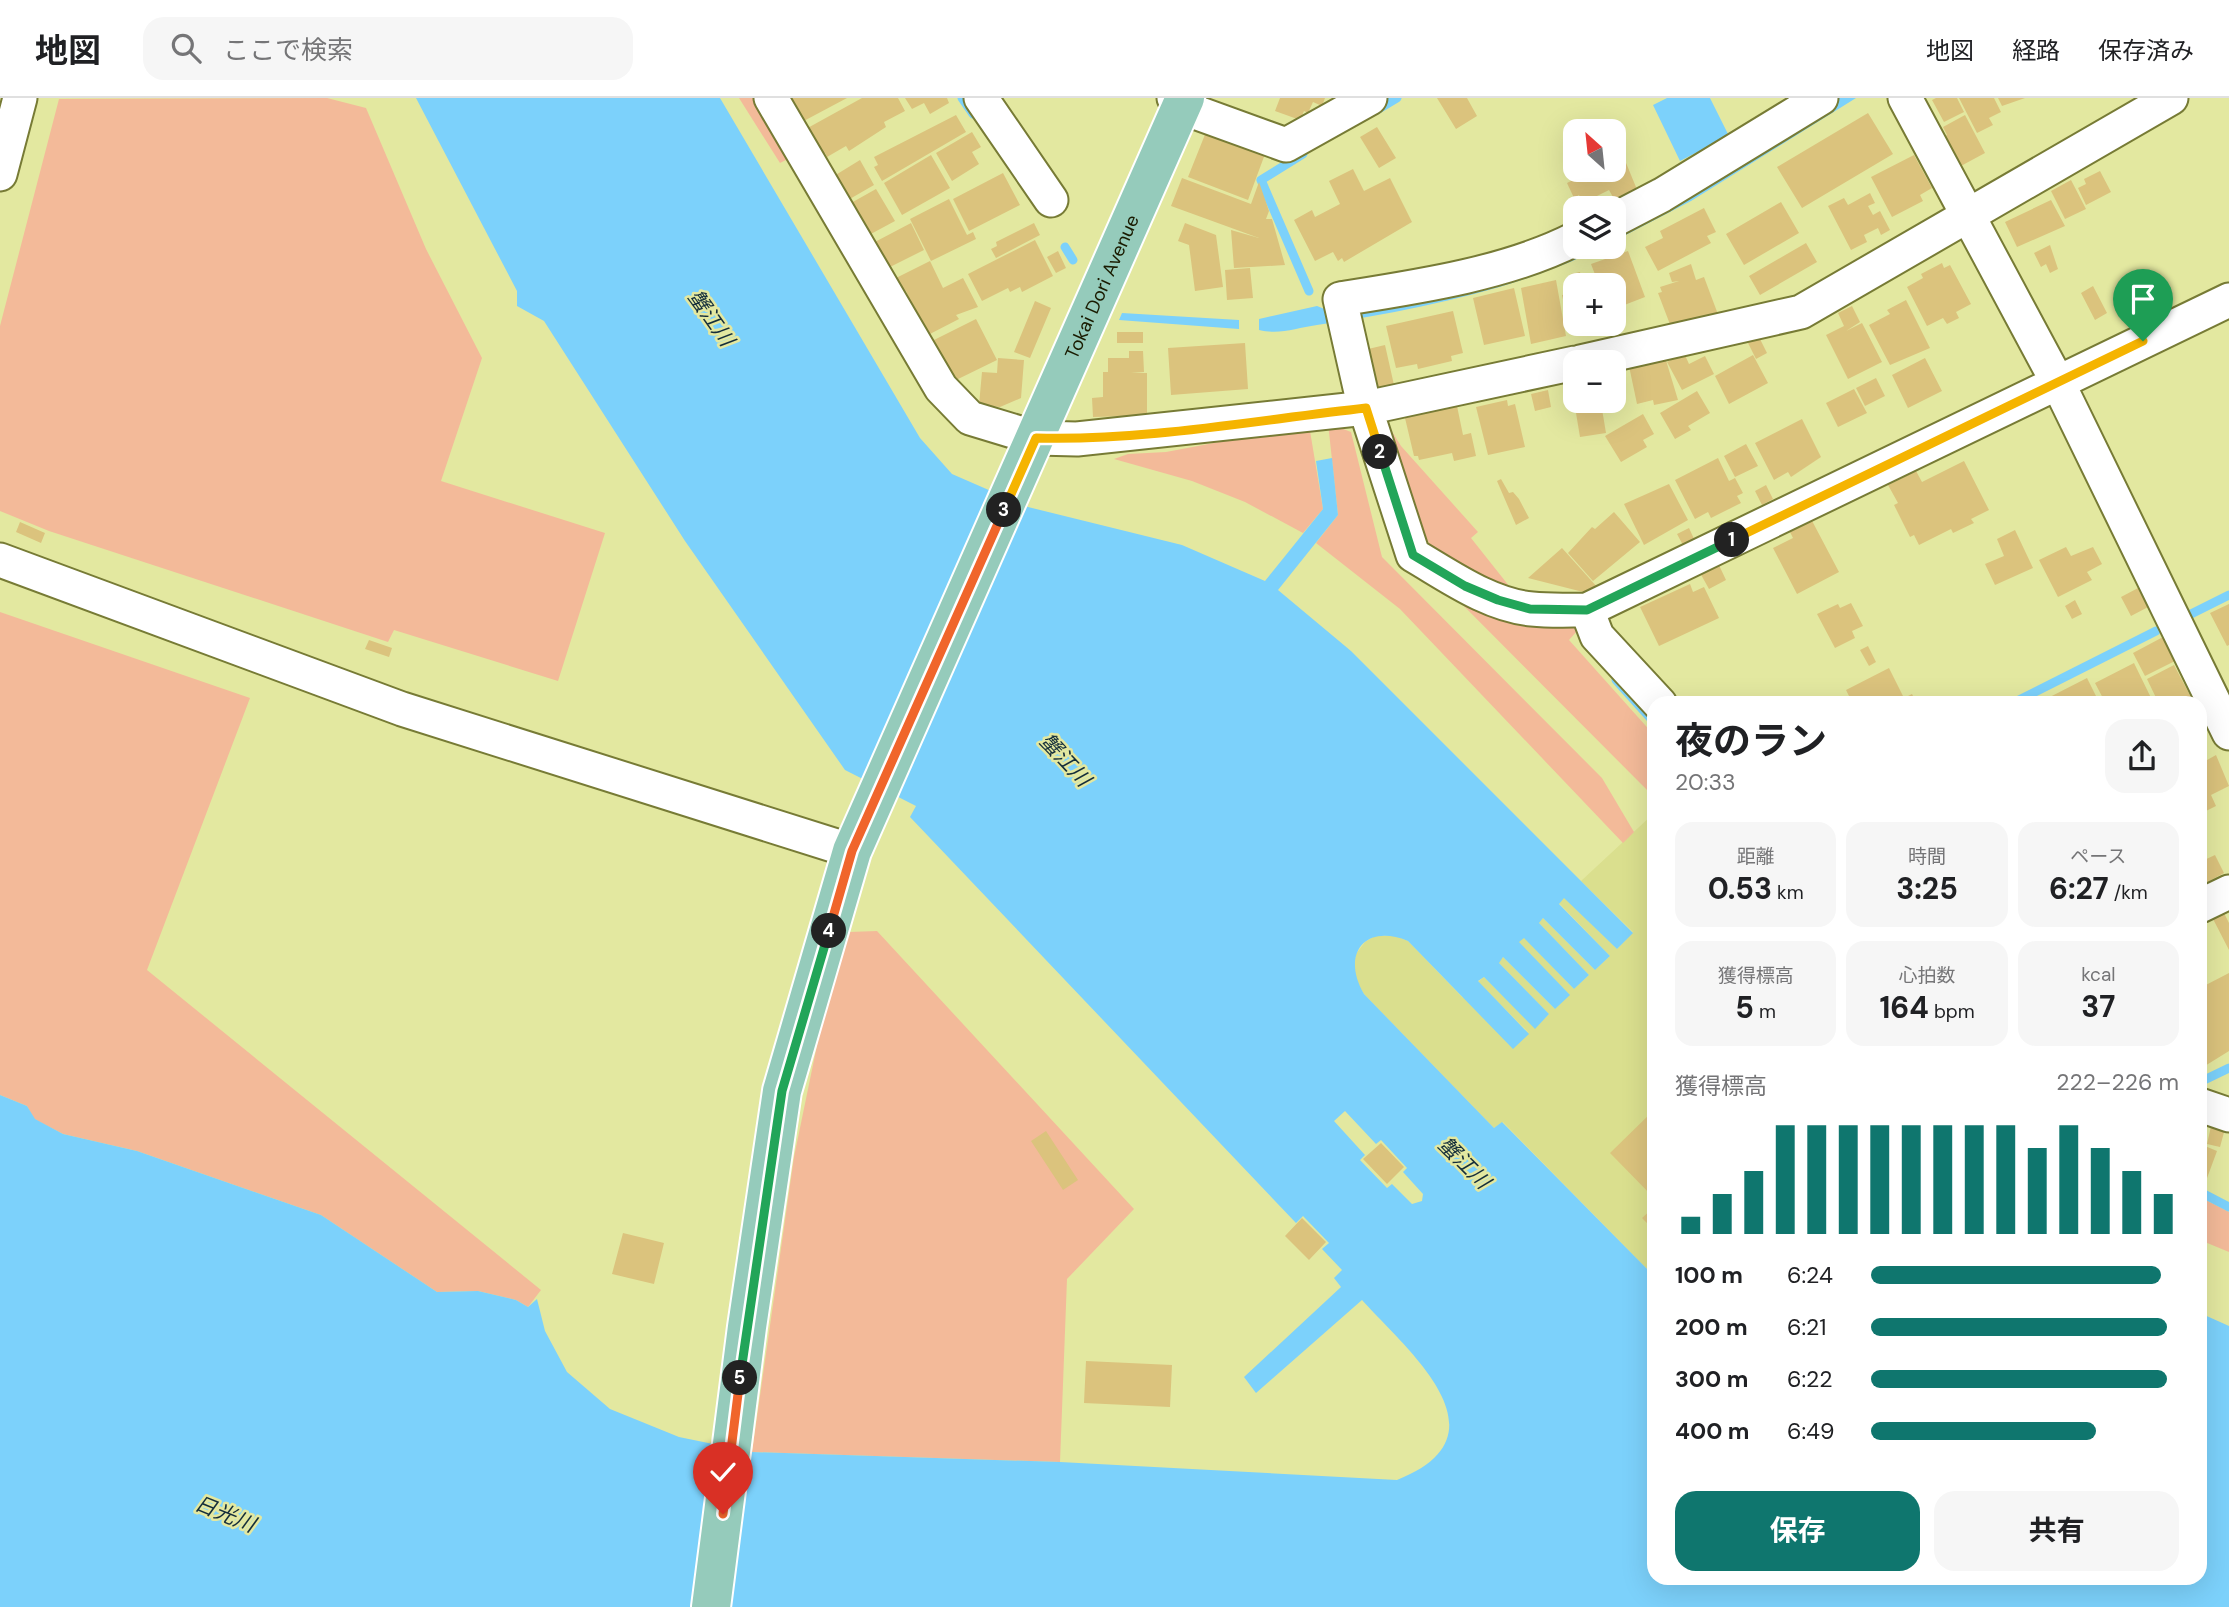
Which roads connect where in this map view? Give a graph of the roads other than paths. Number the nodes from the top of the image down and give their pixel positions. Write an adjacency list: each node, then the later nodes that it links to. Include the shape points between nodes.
1 (20, 98): 9 (street)
2 (771, 98): 19 (street, via 941,388 970,418)
3 (981, 98): 10 (street)
4 (1370, 98): 8 (street, via 1286,145)
5 (1821, 98): 11 (street)
6 (1905, 98): 12 (street)
7 (2171, 98): 12 (street)
8 (1180, 101): 19 (main road, Tokai Dori Avenue)
9 (0, 174)
10 (1051, 200)
11 (1626, 214)
12 (1970, 215): 15 (street, via 1801,312); 17 (street)
13 (1563, 245): 18 (street, via 1423,286 1340,299)
14 (2229, 300): 17 (street)
15 (1626, 352)
16 (1563, 366): 18 (street)
17 (2058, 383): 21 (street); 23 (street)
18 (1366, 408): 19 (street, via 1134,435); 21 (street, via 1413,555 1498,600 1530,609)
19 (1036, 438): 24 (main road, Tokai Dori Avenue)
20 (0, 561): 24 (street, via 401,709)
21 (1587, 610): 22 (street, via 1597,636)
22 (1653, 696)
23 (2225, 717)
24 (852, 851): 29 (main road, Tokai Dori Avenue, via 782,1091)
25 (2229, 892): 26 (street)
26 (2207, 903)
27 (2207, 1107): 28 (street)
28 (2229, 1115)
29 (711, 1607)

